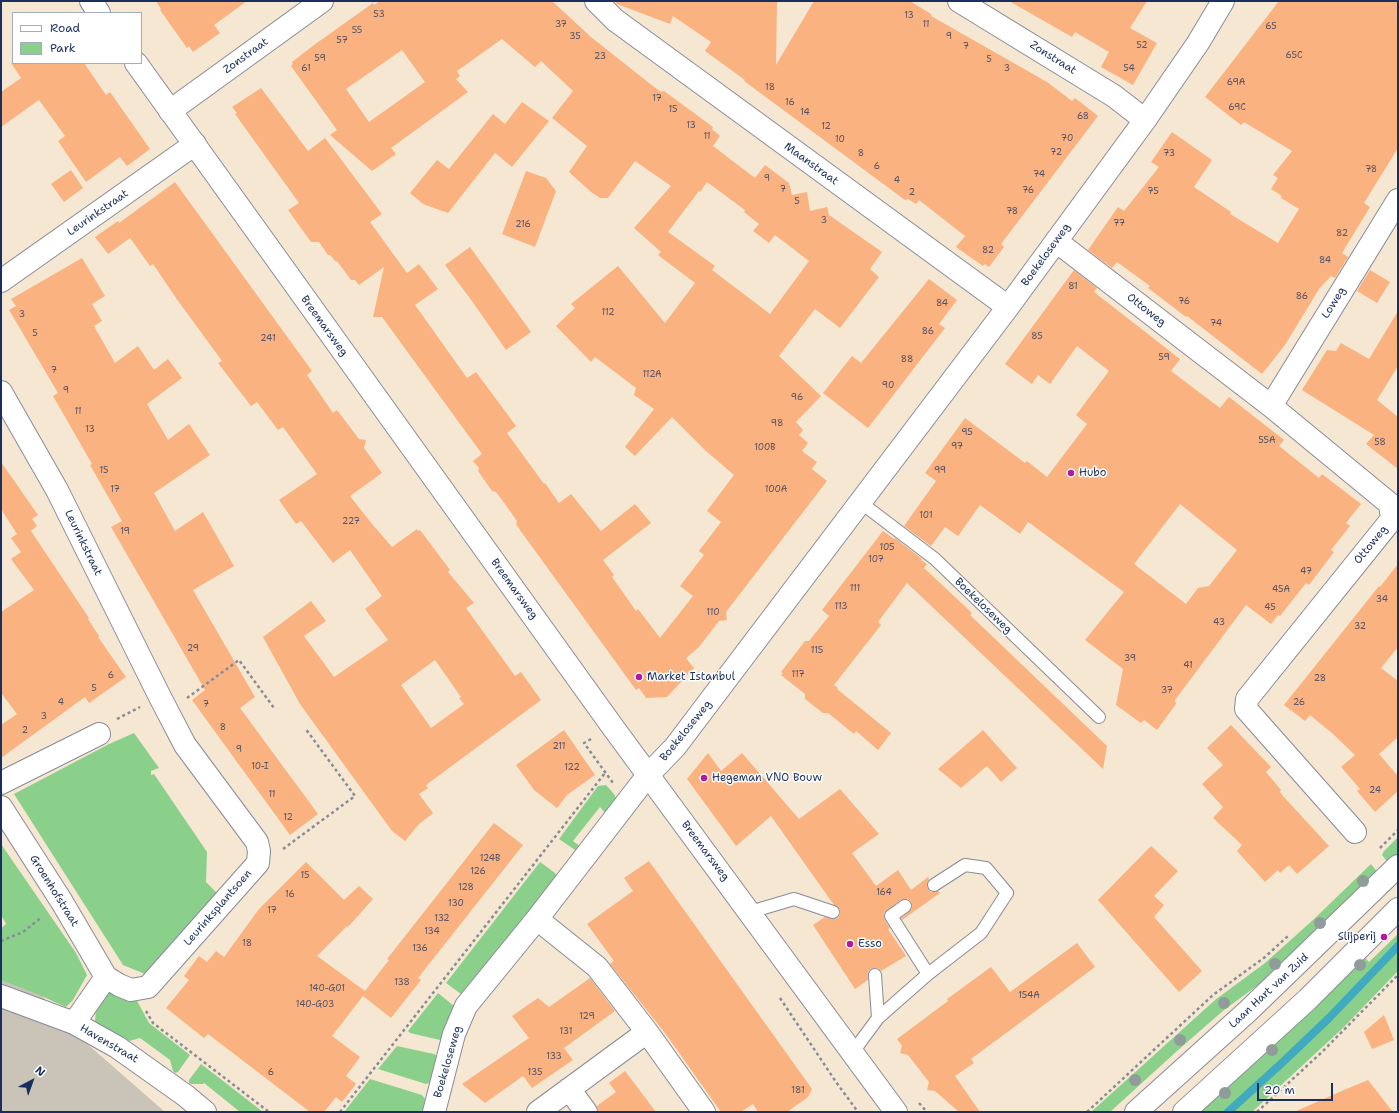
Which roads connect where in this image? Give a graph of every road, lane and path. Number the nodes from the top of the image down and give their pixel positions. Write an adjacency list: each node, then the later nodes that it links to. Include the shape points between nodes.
1 (91, 1): 6 (street)
2 (322, 1): 8 (street, Zonstraat)
3 (596, 1): 14 (street, Maanstraat, via 615,20)
4 (959, 1): 9 (street, Zonstraat, via 1114,96)
5 (1223, 1): 9 (street, Boekeloseweg, via 1198,43)
6 (98, 12)
7 (137, 64): 8 (street, Breemarsweg)
8 (170, 111): 10 (street, Breemarsweg)
9 (1145, 120): 12 (street, Boekeloseweg)
10 (195, 144): 13 (street, Leurinkstraat); 21 (street, Breemarsweg)
11 (1398, 200): 16 (street, Loweg)
12 (1056, 241): 14 (street, Boekeloseweg); 16 (street, Ottoweg)
13 (1, 281)
14 (1008, 307): 17 (street, Boekeloseweg)
15 (1, 392): 18 (street, Leurinkstraat, via 57,490)
16 (1271, 406): 30 (street, Ottoweg, via 1390,504 1392,519 1247,699 1246,709)
17 (860, 502): 20 (lane, Boekeloseweg, via 935,559); 25 (street, Boekeloseweg, via 675,747)
18 (164, 705): 19 (path, via 239,660); 23 (path, via 104,726 107,730); 31 (street, via 185,745 257,842)
19 (274, 708)
20 (1099, 717)
21 (612, 726): 24 (path, via 584,743); 25 (street, Breemarsweg)
22 (305, 728): 31 (path, via 355,796 275,854)
23 (99, 734): 26 (street)
24 (605, 773): 27 (path); 55 (path)
25 (648, 775): 27 (street, Boekeloseweg); 37 (street, Breemarsweg)
26 (1, 783)
27 (627, 802): 39 (street, Boekeloseweg)
28 (1, 807): 34 (street, Groenhofstraat)
29 (1398, 830): 32 (path, via 1373,854)
30 (1355, 832)
31 (260, 851): 46 (street, Leurinksplantsoen, via 258,863 148,988)
32 (1394, 870): 62 (street, Laan Hart van Zuid, via 1248,1011)
33 (934, 886): 42 (lane, via 965,864 986,868 1007,893 981,933)
34 (62, 902): 41 (path, via 23,932); 45 (street, Groenhofstraat)
35 (905, 906): 42 (lane, via 891,916)
36 (1398, 909): 63 (street, via 1308,999)
37 (750, 912): 38 (lane, via 794,899); 51 (street, Breemarsweg)
38 (833, 912)
39 (537, 919): 50 (street, via 597,968); 56 (street, Boekeloseweg, via 466,1006 454,1034)
40 (1292, 932): 61 (path, via 1265,957 1214,995)
41 (1, 941)
42 (928, 974): 48 (lane)
43 (875, 975): 48 (lane)
44 (1398, 975): 64 (path, via 1322,1052)
45 (106, 977): 46 (street, via 131,990); 49 (street)
46 (139, 990): 54 (path, via 143,1005 153,1023)
47 (1, 996): 49 (street, Havenstraat)
48 (878, 1018): 51 (lane)
49 (74, 1024): 53 (street, Havenstraat, via 124,1051)
50 (647, 1032): 52 (street); 59 (street)
51 (853, 1052): 60 (street, Breemarsweg)
52 (569, 1088): 57 (street); 58 (street)
53 (205, 1112)
54 (268, 1112)
55 (340, 1112)
56 (434, 1112)
57 (538, 1112)
58 (586, 1112)
59 (704, 1112)
60 (896, 1112)
61 (1087, 1112)
62 (1136, 1112)
63 (1184, 1112)
64 (1257, 1112)

